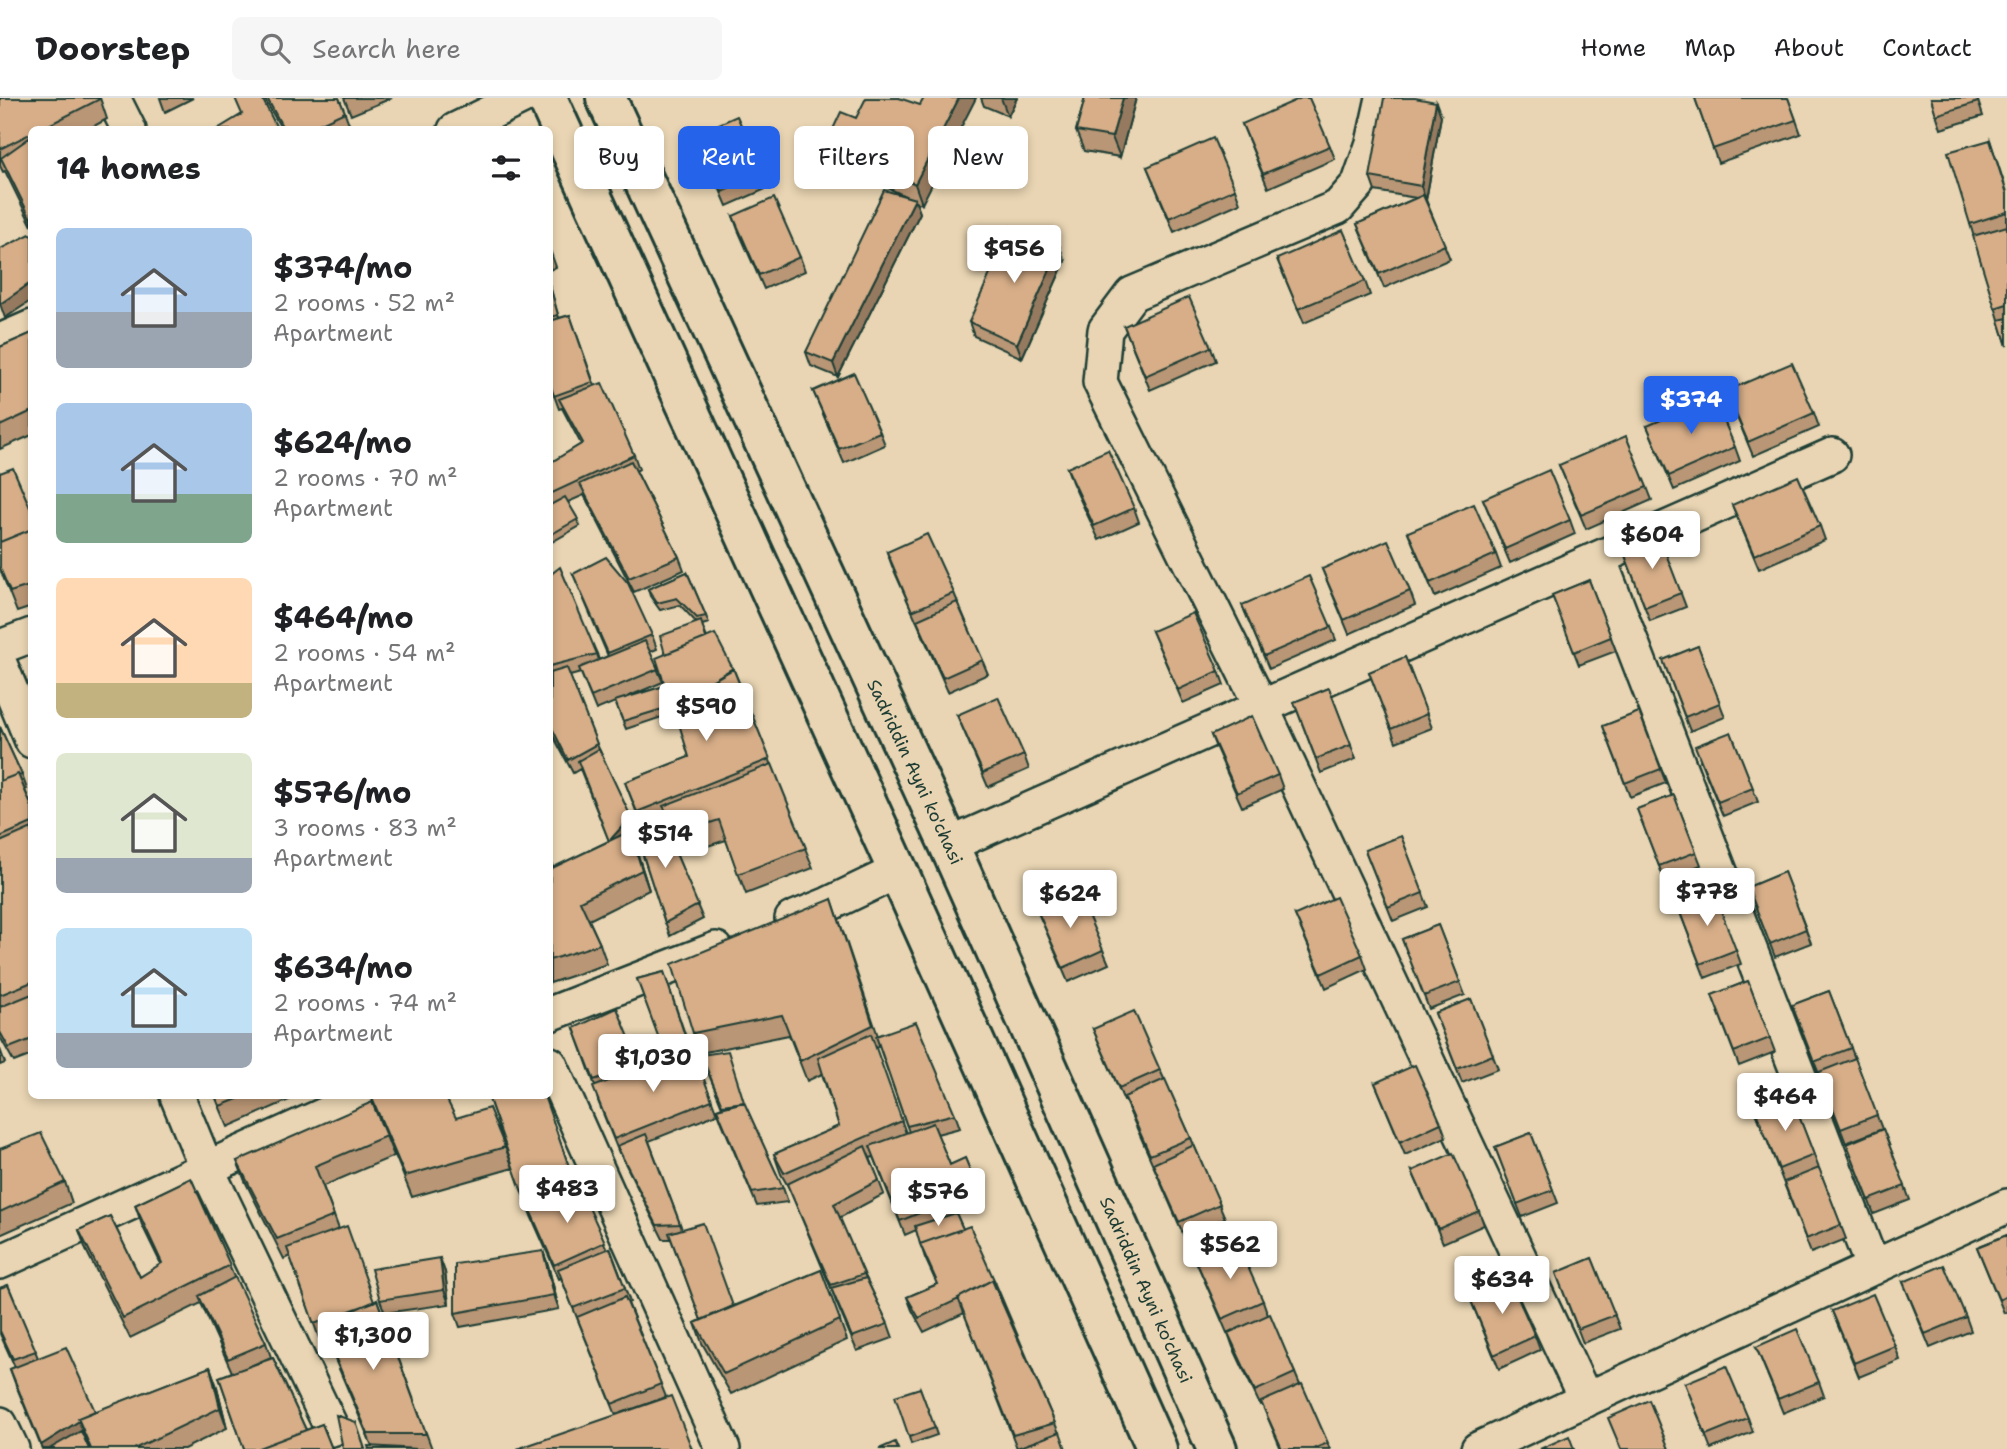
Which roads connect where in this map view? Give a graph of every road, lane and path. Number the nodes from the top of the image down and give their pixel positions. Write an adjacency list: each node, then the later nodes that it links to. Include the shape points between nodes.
1 (113, 98): 6 (street)
2 (521, 98): 7 (street)
3 (547, 98): 18 (main road)
4 (606, 98): 17 (main road, Sadriddin Ayni ko'chasi)
5 (1383, 98): 15 (street, via 1359,183 1338,207 1132,294 1105,330 1100,382)
6 (127, 126)
7 (463, 126)
8 (28, 329): 9 (street)
9 (0, 341)
10 (1832, 455): 11 (street)
11 (1599, 558): 15 (street); 26 (street)
12 (28, 636): 13 (street)
13 (0, 647)
14 (0, 664): 16 (street)
15 (1262, 708): 17 (street); 27 (street)
16 (28, 731)
17 (948, 845): 18 (main road); 33 (main road, Sadriddin Ayni ko'chasi)
18 (898, 871): 19 (street, via 830,904); 32 (main road)
19 (553, 1013)
20 (553, 1071): 31 (street)
21 (178, 1099): 23 (street)
22 (359, 1099): 23 (street)
23 (206, 1167): 25 (street); 29 (street)
24 (2007, 1206): 26 (street)
25 (0, 1262)
26 (1873, 1268): 27 (street)
27 (1586, 1400): 34 (street)
28 (0, 1424): 30 (street)
29 (332, 1429)
30 (12, 1449)
31 (723, 1449)
32 (1157, 1449)
33 (1217, 1449)
34 (1478, 1449)

